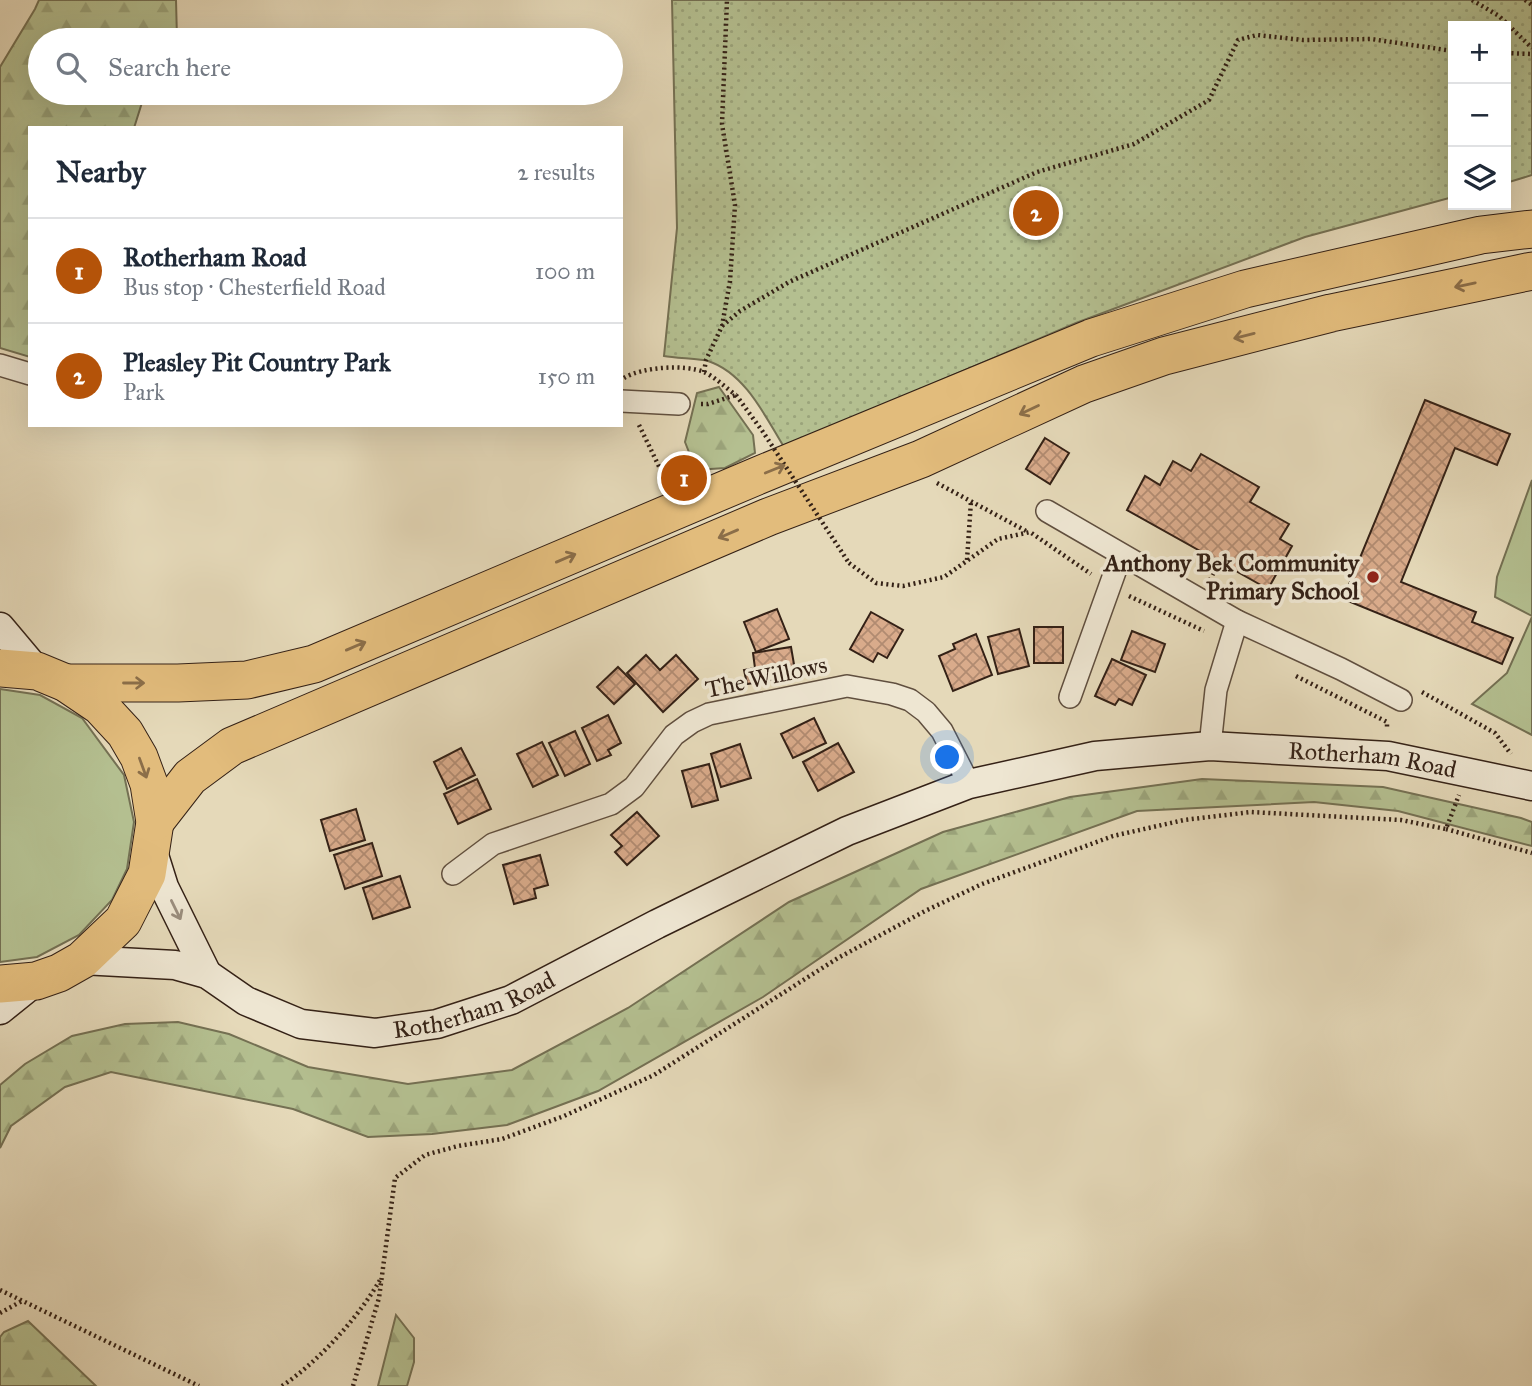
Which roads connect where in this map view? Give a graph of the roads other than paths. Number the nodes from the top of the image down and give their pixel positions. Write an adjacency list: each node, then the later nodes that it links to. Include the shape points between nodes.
1 (1532, 229): 12 (highway, one-way to 1, via 177,683 247,680 314,664 1091,338 1245,289 1481,235)
2 (1532, 271): 18 (highway, one-way to 18, via 1331,313 1164,356 1084,384 921,459 768,517 232,746 190,777)
3 (0, 365): 4 (street)
4 (28, 373)
5 (624, 401): 6 (street)
6 (679, 404)
7 (1046, 511): 8 (street)
8 (1121, 555): 9 (street); 13 (street)
9 (1237, 621): 14 (street); 15 (street, via 1216,690)
10 (0, 627): 12 (main road)
11 (0, 668): 12 (highway)
12 (52, 677): 18 (highway, one-way to 18, via 100,706 125,733 149,783)
13 (1070, 697)
14 (1401, 700)
15 (1210, 746): 16 (main road, Rotherham Road, via 1388,756 1469,771); 17 (main road, Rotherham Road, via 1094,756)
16 (1525, 775)
17 (969, 784): 19 (street, The Willows, via 942,731 926,712 892,694 847,686 709,713 674,735 634,787 611,804 493,844); 21 (main road, Rotherham Road, via 847,831 511,1000 437,1024 375,1033 301,1024 246,1001)
18 (153, 835): 20 (highway, via 147,874 123,921); 21 (main road, Rotherham Road, one-way to 21, via 164,887)
19 (453, 874)
20 (82, 960): 21 (main road, Rotherham Road, via 175,965); 22 (highway)
21 (207, 974)
22 (36, 981): 23 (highway); 24 (main road)
23 (0, 984)
24 (0, 1010)

